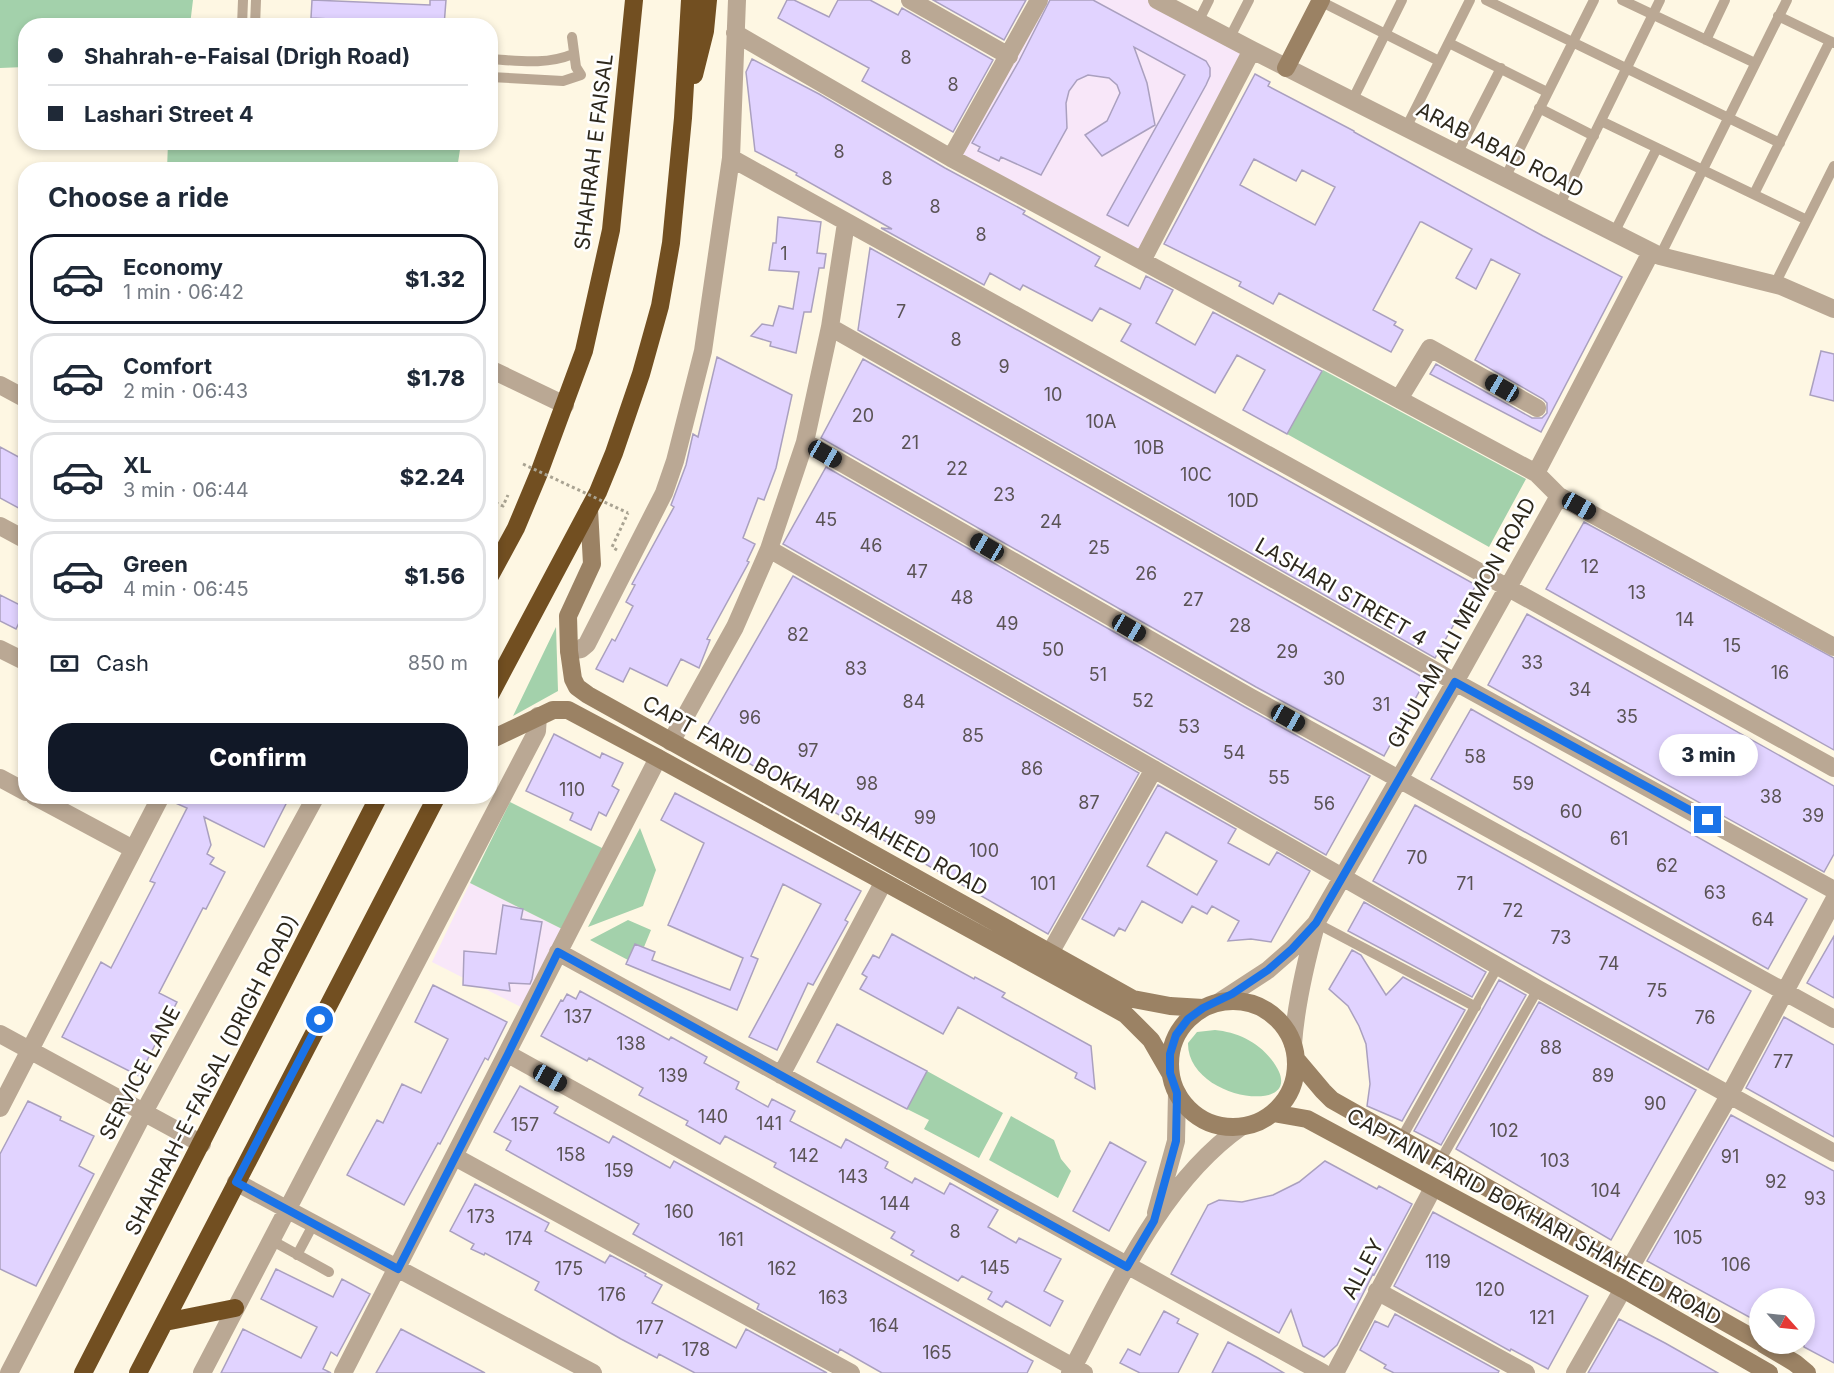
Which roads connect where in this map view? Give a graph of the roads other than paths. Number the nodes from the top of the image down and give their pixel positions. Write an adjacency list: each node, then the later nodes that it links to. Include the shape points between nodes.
1 (243, 0): 23 (lane)
2 (256, 0): 24 (lane)
3 (634, 0): 74 (highway, SHAHRAH E FAISAL, via 611,230 584,351)
4 (690, 0): 47 (highway)
5 (708, 0): 47 (highway, via 705,31)
6 (737, 0): 26 (street)
7 (910, 0): 36 (street)
8 (1039, 0): 36 (street)
9 (1157, 0): 25 (street, ARAB ABAD ROAD)
10 (1209, 0): 25 (lane)
11 (1249, 0): 29 (lane)
12 (1319, 0): 27 (lane); 40 (street)
13 (1402, 0): 27 (lane)
14 (1470, 0): 33 (lane)
15 (1486, 0): 31 (lane)
16 (1594, 0): 31 (lane)
17 (1622, 0): 21 (lane)
18 (1660, 0): 21 (lane)
19 (1725, 0): 30 (lane)
20 (1787, 0): 22 (lane)
21 (1653, 15): 30 (lane); 42 (lane)
22 (1778, 16): 32 (lane); 39 (lane)
23 (242, 18)
24 (255, 18)
25 (1198, 22): 29 (street, ARAB ABAD ROAD)
26 (735, 33): 55 (street); 56 (street)
27 (1385, 34): 38 (lane); 45 (lane)
28 (572, 38): 35 (lane)
29 (1229, 39): 34 (street, ARAB ABAD ROAD)
30 (1706, 40): 39 (lane)
31 (1573, 42): 42 (lane); 44 (lane)
32 (1832, 42): 52 (lane)
33 (1449, 43): 38 (lane); 41 (lane)
34 (1252, 50): 40 (street, ARAB ABAD ROAD); 66 (street)
35 (573, 54): 37 (lane, via 545,62); 43 (lane, via 581,75 563,81)
36 (1009, 56): 56 (street)
37 (498, 59)
38 (1439, 61): 50 (lane)
39 (1755, 63): 48 (lane)
40 (1286, 68): 45 (street, ARAB ABAD ROAD)
41 (1501, 68): 44 (lane); 54 (lane)
42 (1626, 68): 48 (lane); 49 (lane)
43 (498, 78)
44 (1547, 92): 46 (lane)
45 (1352, 101): 50 (street, ARAB ABAD ROAD)
46 (1539, 108): 51 (lane); 59 (lane)
47 (683, 118): 79 (highway, via 671,243 660,306 614,453)
48 (1728, 118): 52 (lane); 58 (lane)
49 (1601, 121): 51 (lane); 53 (lane)
50 (1406, 128): 54 (street, ARAB ABAD ROAD)
51 (1594, 136): 61 (lane)
52 (1780, 142): 60 (lane)
53 (1657, 148): 58 (lane); 64 (lane)
54 (1457, 154): 59 (street, ARAB ABAD ROAD)
55 (731, 158): 63 (street); 87 (street, via 703,351 675,461 664,493 587,644)
56 (951, 158): 66 (street)
57 (1834, 166): 62 (lane)
58 (1702, 170): 60 (lane); 65 (lane)
59 (1505, 178): 61 (street, ARAB ABAD ROAD)
60 (1754, 194): 62 (lane)
61 (1559, 206): 64 (street, ARAB ABAD ROAD)
62 (1807, 220): 67 (lane)
63 (846, 223): 69 (street); 84 (street)
64 (1614, 233): 65 (street, ARAB ABAD ROAD)
65 (1655, 254): 67 (street, ARAB ABAD ROAD); 77 (street, GHULAM ALI MEMON ROAD)
66 (1142, 261): 73 (street)
67 (1775, 284): 68 (street, ARAB ABAD ROAD)
68 (1834, 309)
69 (830, 327): 76 (street); 90 (street, LASHARI STREET 4)
70 (498, 373): 74 (street)
71 (0, 385): 72 (street)
72 (18, 395)
73 (1399, 399): 75 (street, via 1430,348); 77 (street)
74 (565, 405): 83 (highway, SHAHRAH E FAISAL, via 516,528)
75 (1537, 408)
76 (805, 442): 82 (street); 98 (street)
77 (1536, 473): 78 (street, GHULAM ALI MEMON ROAD)
78 (1559, 495): 84 (street, GHULAM ALI MEMON ROAD); 85 (street)
79 (590, 509): 87 (street, CAPT FARID BOKHARI SHAHEED ROAD, via 592,564 568,616); 89 (highway)
80 (0, 526): 81 (street)
81 (18, 536)
82 (769, 549): 93 (street, via 735,627); 96 (street)
83 (498, 560)
84 (1508, 588): 90 (street, GHULAM ALI MEMON ROAD); 95 (street)
85 (1834, 647)
86 (0, 649): 88 (street)
87 (569, 651): 93 (street, CAPT FARID BOKHARI SHAHEED ROAD, via 577,687)
88 (18, 658)
89 (498, 680)
90 (1455, 682): 98 (street, GHULAM ALI MEMON ROAD); 108 (street, LASHARI STREET 4)
91 (538, 716): 92 (street, CAPT FARID BOKHARI SHAHEED ROAD); 94 (street, CAPT FARID BOKHARI SHAHEED ROAD, via 568,710); 138 (street, via 539,726 532,742)
92 (498, 736)
93 (671, 742): 112 (street, CAPT FARID BOKHARI SHAHEED ROAD)
94 (658, 758): 107 (street, CAPT FARID BOKHARI SHAHEED ROAD); 111 (street)
95 (1834, 768)
96 (1154, 769): 106 (street); 112 (street)
97 (0, 778): 99 (street)
98 (1399, 781): 106 (street, GHULAM ALI MEMON ROAD); 115 (street)
99 (18, 788)
100 (49, 804): 105 (street)
101 (156, 804): 105 (street)
102 (312, 804): 128 (street, SERVICE LANE)
103 (375, 804): 132 (highway, SHAHRAH-E-FAISAL (DRIGH ROAD))
104 (433, 804): 136 (highway)
105 (133, 849): 120 (street)
106 (1343, 876): 110 (street, GHULAM ALI MEMON ROAD); 113 (street)
107 (883, 883): 123 (street, CAPT FARID BOKHARI SHAHEED ROAD, via 1125,1014 1151,1040); 124 (street)
108 (1834, 890)
109 (1834, 900): 115 (street)
110 (1316, 923): 116 (street, via 1268,970); 117 (lane); 121 (street, via 1295,1015)
111 (558, 952): 122 (street); 124 (street)
112 (1050, 953): 116 (street, CAPT FARID BOKHARI SHAHEED ROAD, via 1133,999 1170,1006)
113 (1498, 966): 114 (street); 117 (lane)
114 (1538, 989): 126 (street); 135 (lane)
115 (1784, 991): 118 (street); 126 (street)
116 (1211, 1005): 121 (street, via 1235,1000 1267,1010 1287,1031); 123 (street, via 1188,1019 1176,1035)
117 (1476, 1007): 131 (lane)
118 (1834, 1019)
119 (0, 1034): 120 (street)
120 (30, 1050): 127 (street); 128 (street)
121 (1295, 1051): 129 (street, via 1294,1079 1286,1098); 131 (street, CAPTAIN FARID BOKHARI SHAHEED ROAD, via 1332,1100)
122 (508, 1054): 134 (street); 153 (street)
123 (1170, 1073): 125 (street)
124 (781, 1075): 143 (street)
125 (1177, 1093): 130 (street, via 1189,1110 1206,1122); 139 (street, via 1176,1141)
126 (1730, 1094): 133 (street); 144 (street)
127 (0, 1108)
128 (144, 1112): 132 (street); 154 (street, SERVICE LANE)
129 (1272, 1113): 130 (street); 137 (street, CAPTAIN FARID BOKHARI SHAHEED ROAD, via 1307,1119)
130 (1241, 1127): 139 (street, via 1204,1157)
131 (1401, 1139): 135 (street, CAPTAIN FARID BOKHARI SHAHEED ROAD)
132 (202, 1144): 155 (highway, SHAHRAH-E-FAISAL (DRIGH ROAD))
133 (1834, 1153)
134 (455, 1157): 145 (street); 160 (street)
135 (1440, 1161): 144 (street, CAPTAIN FARID BOKHARI SHAHEED ROAD)
136 (236, 1182): 138 (street); 150 (highway)
137 (1433, 1188): 147 (street, CAPTAIN FARID BOKHARI SHAHEED ROAD); 148 (street, ALLEY)
138 (288, 1209): 140 (street); 141 (street)
139 (1154, 1221): 143 (street)
140 (314, 1223): 142 (lane); 145 (street)
141 (271, 1240): 142 (lane); 149 (street)
142 (297, 1255): 146 (lane)
143 (1127, 1267): 153 (street); 161 (street)
144 (1630, 1268): 151 (street, CAPTAIN FARID BOKHARI SHAHEED ROAD)
145 (398, 1269): 158 (street); 159 (street)
146 (329, 1272)
147 (1623, 1288): 164 (street); 165 (street, CAPTAIN FARID BOKHARI SHAHEED ROAD)
148 (1377, 1291): 162 (street, ALLEY); 163 (street)
149 (235, 1308): 150 (highway); 157 (street)
150 (165, 1322): 156 (highway)
151 (1749, 1336)
152 (1780, 1354): 166 (street, CAPTAIN FARID BOKHARI SHAHEED ROAD)
153 (1076, 1371)
154 (9, 1373)
155 (84, 1373)
156 (138, 1373)
157 (202, 1373)
158 (344, 1373)
159 (593, 1373)
160 (850, 1373)
161 (1323, 1373)
162 (1335, 1373)
163 (1526, 1373)
164 (1575, 1373)
165 (1769, 1373)
166 (1807, 1373)

